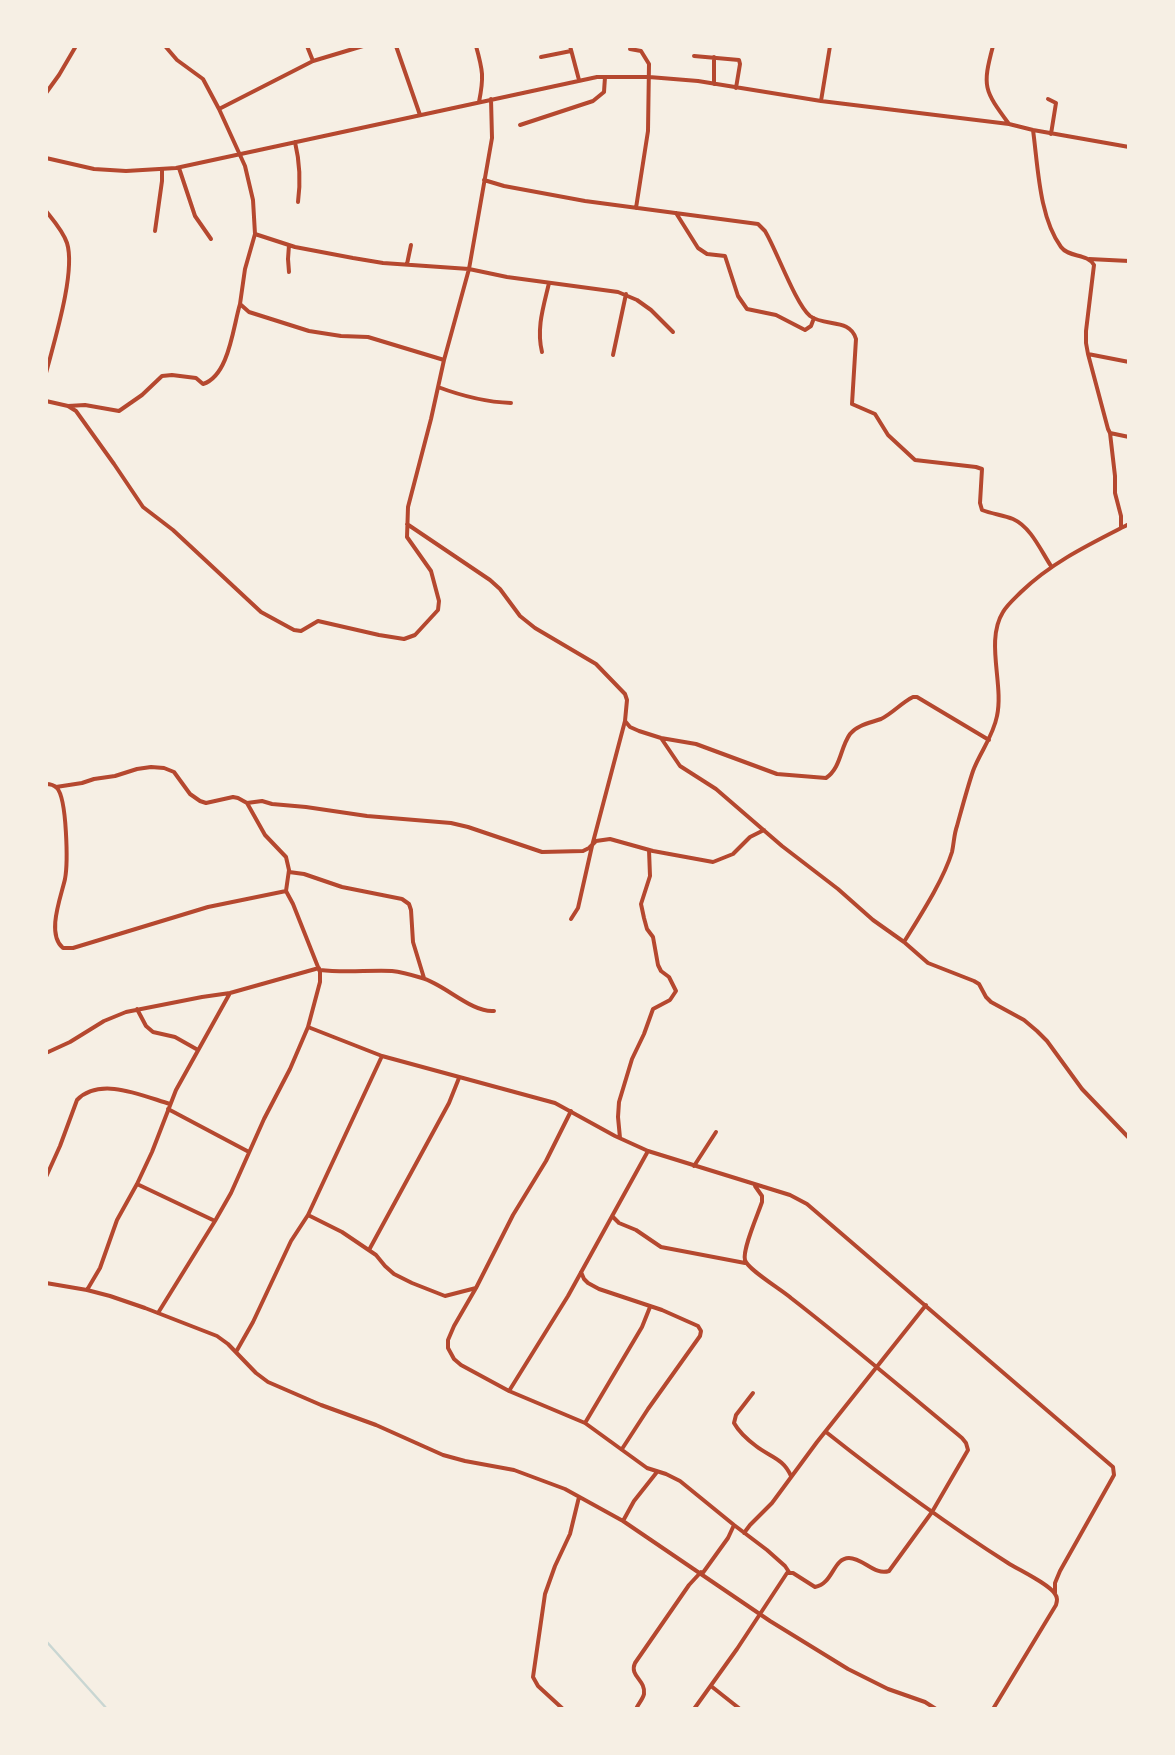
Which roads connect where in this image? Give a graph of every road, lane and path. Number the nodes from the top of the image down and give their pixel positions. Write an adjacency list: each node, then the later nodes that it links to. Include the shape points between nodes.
1 (76, 46): 20 (street)
2 (165, 46): 25 (street, via 203,79)
3 (307, 46): 14 (street)
4 (363, 46): 14 (street)
5 (396, 46): 26 (street)
6 (476, 46): 24 (street, via 483,70)
7 (830, 46): 23 (street)
8 (993, 46): 27 (street, via 986,71 986,86 991,100)
9 (570, 48): 12 (street); 17 (street)
10 (630, 49): 16 (street, via 644,53 649,64)
11 (694, 56): 13 (street)
12 (541, 57)
13 (714, 57): 18 (street); 19 (street, via 740,60)
14 (313, 62): 25 (street)
15 (605, 77): 16 (street); 17 (street); 28 (street, via 604,92 593,101)
16 (649, 77): 18 (street); 39 (street, via 648,132)
17 (579, 80): 22 (street)
18 (714, 84): 19 (street)
19 (736, 88): 23 (street)
20 (46, 93)
21 (1048, 99): 30 (street, via 1056,102)
22 (491, 100): 24 (street); 37 (street, via 492,138)
23 (821, 101): 27 (street)
24 (479, 102): 26 (street)
25 (220, 109): 33 (street)
26 (420, 115): 31 (street)
27 (1009, 124): 29 (street)
28 (520, 125)
29 (1033, 130): 30 (street); 47 (street, via 1049,224 1066,252)
30 (1051, 134): 32 (street)
31 (295, 142): 33 (street); 38 (street, via 301,178)
32 (1129, 147)
33 (240, 154): 35 (street); 43 (street, via 253,200)
34 (46, 158): 36 (street, via 94,168 126,171)
35 (180, 168): 36 (street); 44 (street, via 195,216)
36 (162, 169): 42 (street)
37 (484, 180): 39 (street, via 540,193); 50 (street)
38 (298, 202)
39 (636, 208): 41 (street)
40 (46, 211): 62 (street, via 67,243 70,266)
41 (676, 213): 55 (street, via 758,224 768,236 803,308); 55 (street, via 698,248 707,254 725,256 738,296 747,309 776,315 806,330)
42 (155, 230)
43 (255, 234): 45 (street); 54 (street)
44 (211, 239)
45 (289, 245): 49 (street, via 353,258); 51 (street)
46 (410, 245): 49 (street)
47 (1089, 259): 48 (street); 58 (street, via 1094,267 1086,332)
48 (1129, 261)
49 (407, 264): 50 (street)
50 (469, 269): 52 (street); 60 (street)
51 (289, 272)
52 (549, 283): 53 (street); 57 (street, via 540,320)
53 (626, 294): 56 (street, via 651,310); 59 (street)
54 (240, 304): 60 (street, via 249,312 309,331 368,337); 66 (street, via 224,363 206,383 193,377 167,375 119,411 85,405)
55 (814, 318): 72 (street, via 854,332 852,404 875,414 888,435 915,460 982,470 982,510 1019,522)
56 (673, 332)
57 (542, 352)
58 (1088, 354): 61 (street); 67 (street)
59 (613, 355)
60 (444, 360): 63 (street)
61 (1129, 362)
62 (46, 372)
63 (438, 386): 65 (street, via 480,400); 69 (street)
64 (46, 401): 66 (street)
65 (511, 403)
66 (68, 406): 69 (street, via 76,411 143,507 173,530 261,612 294,630 301,631 318,621 404,639 420,631 438,610 439,601 431,571 406,537)
67 (1110, 433): 68 (street); 71 (street)
68 (1129, 437)
69 (406, 524): 73 (street, via 500,588 520,616 535,628 596,664 626,698)
70 (1129, 524): 71 (street)
71 (1121, 528): 72 (street)
72 (1050, 566): 75 (street, via 1004,610 998,621 996,654 1000,694 998,714)
73 (625, 721): 74 (street); 80 (street)
74 (661, 738): 75 (street, via 696,744 776,774 826,778 836,767 853,730 892,713 917,697); 79 (street, via 680,766 716,789)
75 (989, 740): 85 (street, via 973,771 956,826 952,852)
76 (46, 784): 77 (street)
77 (56, 787): 78 (street, via 145,767 164,768 174,772 190,794 200,801 206,803 234,797); 83 (street, via 61,798 67,842 65,877 56,926 57,941 63,948 73,948 208,907)
78 (247, 803): 80 (street, via 262,801 367,816 451,823 542,852 583,851); 82 (street, via 265,835 286,858)
79 (764, 830): 81 (street, via 750,837 733,854 713,862); 85 (street)
80 (592, 846): 81 (street, via 596,841 610,839); 84 (street, via 578,908)
81 (650, 850): 100 (street, via 650,876 641,904 646,925 654,937 658,965 676,991 673,998 653,1009 632,1059 619,1102)
82 (289, 872): 83 (street); 87 (street, via 406,901 411,910 413,942)
83 (286, 891): 86 (street)
84 (571, 919)
85 (904, 942): 101 (street, via 928,963 979,984 991,1002 1030,1024 1094,1102)
86 (319, 969): 87 (street, via 336,972 394,971); 88 (street); 91 (street, via 320,982)
87 (424, 978): 90 (street, via 467,1003)
88 (230, 993): 89 (street); 92 (street)
89 (137, 1009): 92 (street, via 153,1032 174,1037); 93 (street, via 110,1018)
90 (494, 1011)
91 (308, 1027): 94 (street); 103 (street)
92 (198, 1050): 96 (street)
93 (46, 1053)
94 (382, 1056): 95 (street); 109 (street)
95 (459, 1078): 98 (street, via 555,1103); 112 (street, via 449,1103)
96 (170, 1104): 97 (street); 104 (street, via 120,1090 98,1089 86,1093 77,1100 60,1146)
97 (168, 1109): 103 (street); 107 (street)
98 (571, 1111): 100 (street); 116 (street)
99 (716, 1132): 105 (street)
100 (620, 1138): 102 (street)
101 (1129, 1138)
102 (648, 1151): 105 (street); 110 (street)
103 (249, 1152): 111 (street)
104 (48, 1164): 106 (street)
105 (694, 1166): 108 (street)
106 (46, 1177)
107 (137, 1184): 111 (street); 117 (street, via 117,1220 100,1268)
108 (754, 1185): 113 (street, via 762,1196 762,1202 744,1251); 118 (street, via 801,1200)
109 (308, 1215): 112 (street); 121 (street, via 291,1241)
110 (612, 1216): 113 (street, via 660,1247); 114 (street)
111 (215, 1222): 120 (street)
112 (369, 1250): 116 (street, via 394,1274 445,1296)
113 (745, 1262): 122 (street)
114 (581, 1272): 119 (street, via 588,1283 599,1289); 123 (street)
115 (46, 1283): 117 (street)
116 (476, 1288): 123 (street, via 454,1326 448,1348 461,1365)
117 (87, 1290): 120 (street)
118 (926, 1305): 122 (street); 137 (street, via 1115,1470 1060,1571)
119 (650, 1307): 125 (street, via 642,1327); 127 (street, via 698,1326 702,1334)
120 (158, 1313): 121 (street, via 216,1336)
121 (236, 1352): 130 (street, via 268,1382 321,1405 443,1455 514,1470)
122 (876, 1368): 126 (street); 131 (street, via 966,1444 968,1450)
123 (510, 1391): 125 (street)
124 (753, 1393): 129 (street, via 736,1415 734,1423 756,1447 786,1466)
125 (585, 1423): 127 (street)
126 (826, 1432): 129 (street); 131 (street)
127 (622, 1449): 128 (street, via 647,1468)
128 (658, 1472): 132 (street, via 634,1501); 133 (street, via 680,1481)
129 (791, 1476): 134 (street, via 772,1503)
130 (578, 1497): 132 (street); 140 (street, via 570,1534 545,1594 535,1661 534,1677 538,1686)
131 (932, 1512): 135 (street, via 894,1565 885,1572 848,1558 842,1560 826,1583 815,1587); 137 (street)
132 (623, 1521): 136 (street)
133 (734, 1526): 134 (street); 136 (street)
134 (744, 1533): 135 (street)
135 (789, 1572): 138 (street)
136 (701, 1573): 138 (street); 141 (street, via 689,1585 634,1666 644,1688)
137 (1055, 1593): 145 (street, via 1056,1605)
138 (760, 1614): 139 (street); 144 (street, via 864,1678)
139 (711, 1686): 142 (street); 143 (street)
140 (563, 1709)
141 (636, 1709)
142 (694, 1709)
143 (740, 1709)
144 (936, 1709)
145 (993, 1709)

